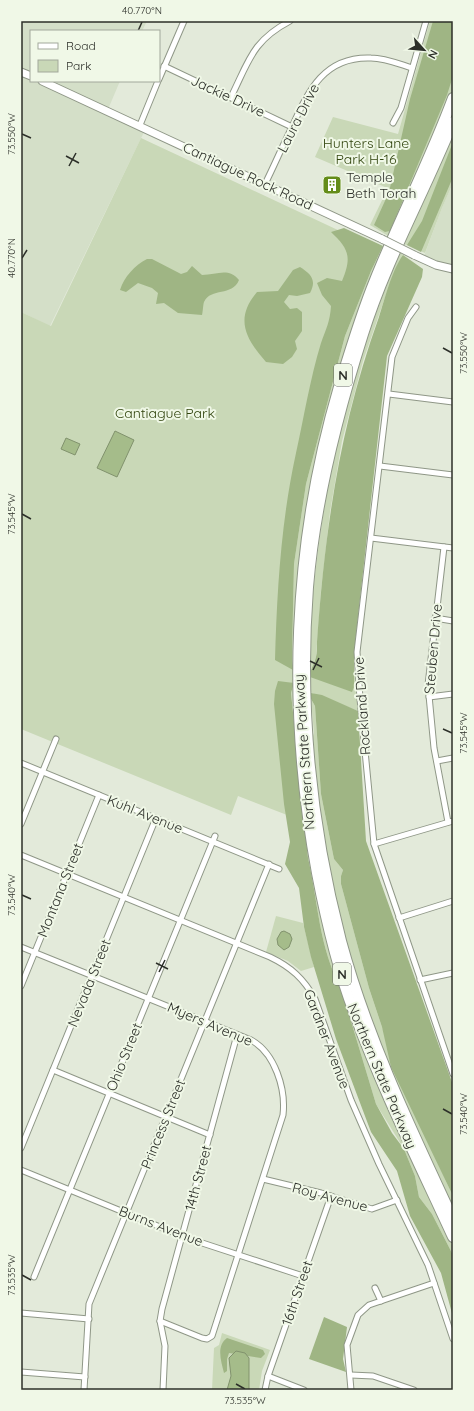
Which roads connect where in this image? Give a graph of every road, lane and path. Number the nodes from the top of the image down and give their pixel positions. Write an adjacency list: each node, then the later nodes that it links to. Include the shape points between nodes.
1 (184, 21): 4 (street)
2 (290, 21): 9 (street, via 276,28 258,44)
3 (426, 21): 5 (street)
4 (164, 66): 6 (street); 9 (street, Jackie Drive)
5 (412, 68): 12 (street, via 401,108); 14 (street, Laura Drive, via 372,58 355,59 337,65 321,76 312,87)
6 (160, 77)
7 (44, 82): 13 (main road, Cantiague Rock Road)
8 (158, 82): 13 (street)
9 (231, 97): 14 (street, Jackie Drive)
10 (453, 98): 27 (highway, Northern State Parkway / N, via 375,281 338,390 315,491 300,584)
11 (453, 122): 27 (highway, Northern State Parkway / N, via 386,273 364,331 338,418 312,554)
12 (393, 123)
13 (140, 125): 15 (main road, Cantiague Rock Road)
14 (292, 127): 15 (street, Laura Drive)
15 (265, 184): 16 (main road, Cantiague Rock Road, bridge, via 436,265)
16 (453, 269)
17 (416, 307): 18 (street, Rockland Drive, via 408,318 392,357)
18 (389, 394): 19 (street); 20 (street, Rockland Drive)
19 (453, 402)
20 (380, 466): 21 (street); 22 (street, Rockland Drive)
21 (453, 475)
22 (371, 538): 23 (street); 41 (street, Rockland Drive, via 357,666)
23 (444, 547): 24 (street); 25 (street, Steuben Drive)
24 (453, 548)
25 (435, 618): 26 (street); 30 (street, Steuben Drive)
26 (453, 621)
27 (302, 670): 28 (highway, Northern State Parkway / N)
28 (302, 694): 73 (highway, Northern State Parkway / N, via 312,795 326,877 342,942 357,993 395,1090); 75 (highway, Northern State Parkway / N, via 300,739 310,837 333,946 353,1010 378,1073)
29 (453, 694): 30 (street)
30 (428, 697): 33 (street, Steuben Drive)
31 (56, 739): 35 (street)
32 (453, 758): 33 (street)
33 (437, 761): 38 (street, Steuben Drive)
34 (21, 763): 35 (street, Kuhl Avenue)
35 (43, 772): 36 (street, Kuhl Avenue); 39 (street)
36 (99, 795): 37 (street, Kuhl Avenue); 45 (street, Montana Street)
37 (156, 818): 40 (street, Kuhl Avenue); 46 (street, Nevada Street)
38 (450, 821): 41 (street)
39 (21, 824)
40 (214, 839): 43 (street, Kuhl Avenue); 49 (street, Ohio Street)
41 (374, 844): 48 (street, Rockland Drive)
42 (21, 855): 45 (street, Gardner Avenue)
43 (269, 864): 44 (street, Kuhl Avenue); 50 (street, Princess Street)
44 (279, 869)
45 (67, 874): 46 (street, Gardner Avenue); 52 (street, Montana Street)
46 (123, 897): 49 (street, Gardner Avenue); 54 (street, Nevada Street)
47 (453, 902): 48 (street)
48 (399, 918): 55 (street, Rockland Drive)
49 (180, 920): 50 (street, Gardner Avenue); 57 (street, Ohio Street)
50 (237, 944): 58 (street, Princess Street); 71 (street, Gardner Avenue, via 286,964 309,988 351,1100)
51 (21, 947): 52 (street, Myers Avenue)
52 (35, 952): 54 (street, Myers Avenue); 56 (street, Montana Street)
53 (453, 973): 55 (street)
54 (92, 976): 57 (street, Myers Avenue); 60 (street, Nevada Street)
55 (420, 980): 61 (street, Rockland Drive)
56 (21, 986)
57 (148, 999): 58 (street, Myers Avenue); 62 (street, Ohio Street)
58 (205, 1022): 59 (street, Myers Avenue); 63 (street, Princess Street)
59 (237, 1035): 65 (street, 14th Street); 68 (street, Myers Avenue, via 258,1044 268,1053 284,1097 283,1115)
60 (53, 1070): 62 (street); 64 (street, Nevada Street)
61 (453, 1074)
62 (109, 1094): 63 (street); 69 (street, Ohio Street)
63 (166, 1117): 65 (street); 72 (street, Princess Street)
64 (23, 1134): 66 (street, Nevada Street)
65 (210, 1135): 74 (street, 14th Street)
66 (21, 1148)
67 (21, 1170): 69 (street, Burns Avenue)
68 (263, 1179): 70 (street, Roy Avenue); 76 (street, Myers Avenue)
69 (70, 1190): 72 (street, Burns Avenue); 78 (street, Ohio Street)
70 (331, 1196): 71 (street, Roy Avenue, via 372,1209); 77 (street, 16th Street)
71 (397, 1200): 79 (street, Gardner Avenue)
72 (126, 1213): 74 (street, Burns Avenue); 83 (street, Princess Street, via 89,1304)
73 (453, 1219)
74 (182, 1236): 76 (street, Burns Avenue); 84 (street, 14th Street)
75 (453, 1237)
76 (238, 1255): 77 (street, Burns Avenue); 84 (street, Myers Avenue, via 212,1336 207,1339)
77 (303, 1276): 88 (street, 16th Street)
78 (34, 1277)
79 (434, 1283): 81 (street); 85 (street, Gardner Avenue)
80 (375, 1288): 81 (street)
81 (381, 1301): 87 (street, via 362,1309 354,1322 347,1345)
82 (21, 1313): 83 (street)
83 (88, 1319): 89 (street, Princess Street)
84 (160, 1321): 91 (street, via 165,1346)
85 (453, 1339)
86 (21, 1372): 89 (street)
87 (351, 1375): 94 (street); 95 (street, via 373,1376)
88 (268, 1376): 92 (street, 16th Street); 93 (street)
89 (85, 1378): 90 (street, Princess Street)
90 (84, 1390)
91 (163, 1390)
92 (265, 1390)
93 (304, 1390)
94 (351, 1390)
95 (414, 1390)

